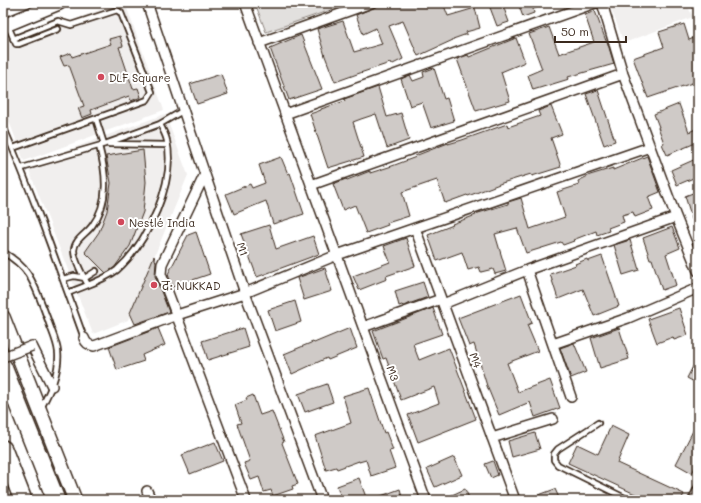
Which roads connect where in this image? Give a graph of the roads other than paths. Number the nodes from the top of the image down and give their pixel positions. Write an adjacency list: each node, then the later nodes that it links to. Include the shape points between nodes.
1 (59, 3): 7 (main road)
2 (147, 3): 12 (street, M1)
3 (245, 3): 10 (street, M3)
4 (371, 3): 10 (street)
5 (595, 3): 13 (street)
6 (602, 3): 11 (street)
7 (5, 25): 9 (lane)
8 (58, 29): 9 (lane, via 19,44)
9 (13, 39): 14 (lane, via 58,21 71,25 115,9 122,13 152,92 147,100)
10 (259, 43): 13 (street, M3)
11 (623, 74): 19 (street); 23 (street)
12 (184, 110): 15 (lane); 22 (street, M1)
13 (285, 114): 23 (street, M3)
14 (96, 118): 17 (lane); 20 (lane)
15 (160, 124): 17 (lane); 18 (lane)
16 (3, 126): 20 (lane)
17 (103, 145): 18 (lane); 21 (lane); 31 (lane, via 106,181 100,212 74,248)
18 (167, 145): 33 (lane, via 165,187 148,230 134,252 117,270 102,280)
19 (650, 147): 24 (street); 25 (street)
20 (13, 148): 21 (lane)
21 (22, 168): 32 (lane)
22 (205, 174): 36 (street, M1); 38 (street, via 162,264 160,274)
23 (311, 185): 27 (street, M3)
24 (676, 217): 28 (street); 30 (street)
25 (415, 228): 27 (street); 37 (street, M4)
26 (3, 252): 45 (lane, via 28,274 45,313 58,352)
27 (337, 254): 36 (street); 40 (street, M3)
28 (528, 270): 37 (street); 42 (street)
29 (96, 271): 31 (lane)
30 (698, 271)
31 (84, 278): 32 (lane, via 74,276); 33 (lane)
32 (63, 280): 35 (lane)
33 (88, 284): 35 (lane)
34 (698, 288): 42 (street, via 628,318)
35 (68, 293): 41 (lane)
36 (245, 293): 38 (street); 57 (street, M1)
37 (442, 302): 40 (street); 50 (street, M4)
38 (177, 315): 41 (street, via 94,346 86,343); 56 (street)
39 (3, 317): 47 (main road)
40 (364, 327): 58 (street, M3)
41 (84, 338)
42 (553, 344): 46 (street)
43 (3, 357): 45 (street, bridge, via 32,346)
44 (3, 367): 54 (highway)
45 (52, 386): 47 (lane)
46 (571, 397)
47 (40, 411): 55 (main road)
48 (553, 419): 50 (street)
49 (598, 423): 60 (lane, via 558,449 554,454 554,460 558,465)
50 (492, 438): 59 (street, M4)
51 (3, 449): 53 (highway)
52 (698, 486): 61 (lane)
53 (23, 500)
54 (56, 500)
55 (75, 500)
56 (246, 500)
57 (322, 500)
58 (426, 500)
59 (515, 500)
60 (629, 500)
61 (691, 500)

